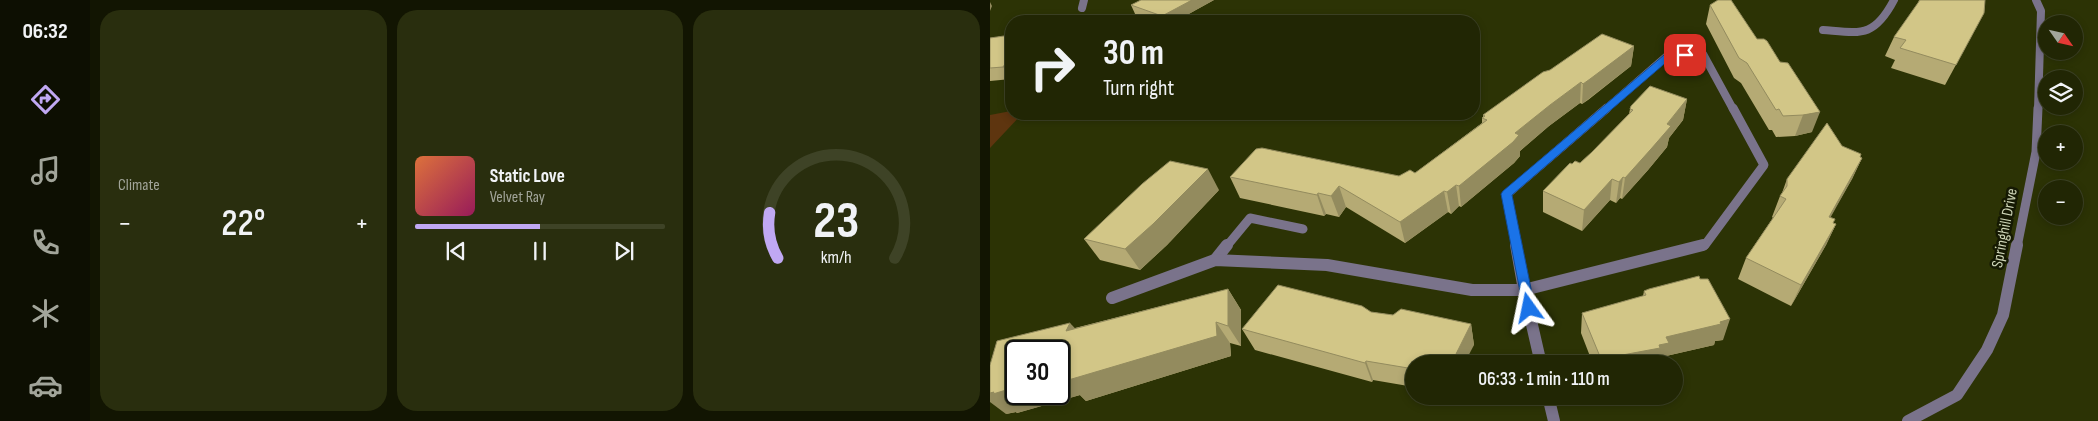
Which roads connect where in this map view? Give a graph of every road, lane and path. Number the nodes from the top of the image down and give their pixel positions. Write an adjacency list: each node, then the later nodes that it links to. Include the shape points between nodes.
1 (1084, 0): 4 (street)
2 (1894, 0): 5 (street, via 1886,17 1873,30)
3 (2036, 0): 13 (street, Springhill Drive, via 2040,11 2036,152 2003,315 1987,350 1957,395)
4 (1082, 8)
5 (1823, 30)
6 (1303, 229): 7 (street, via 1250,218)
7 (1215, 260): 8 (street, via 1326,265 1472,290); 9 (street)
8 (1524, 290): 8 (street, via 1507,194 1667,56 1703,54 1764,165 1710,238 1704,245); 10 (street)
9 (1112, 298)
10 (1539, 355)
11 (1550, 405): 12 (street)
12 (1554, 421)
13 (1908, 421)

